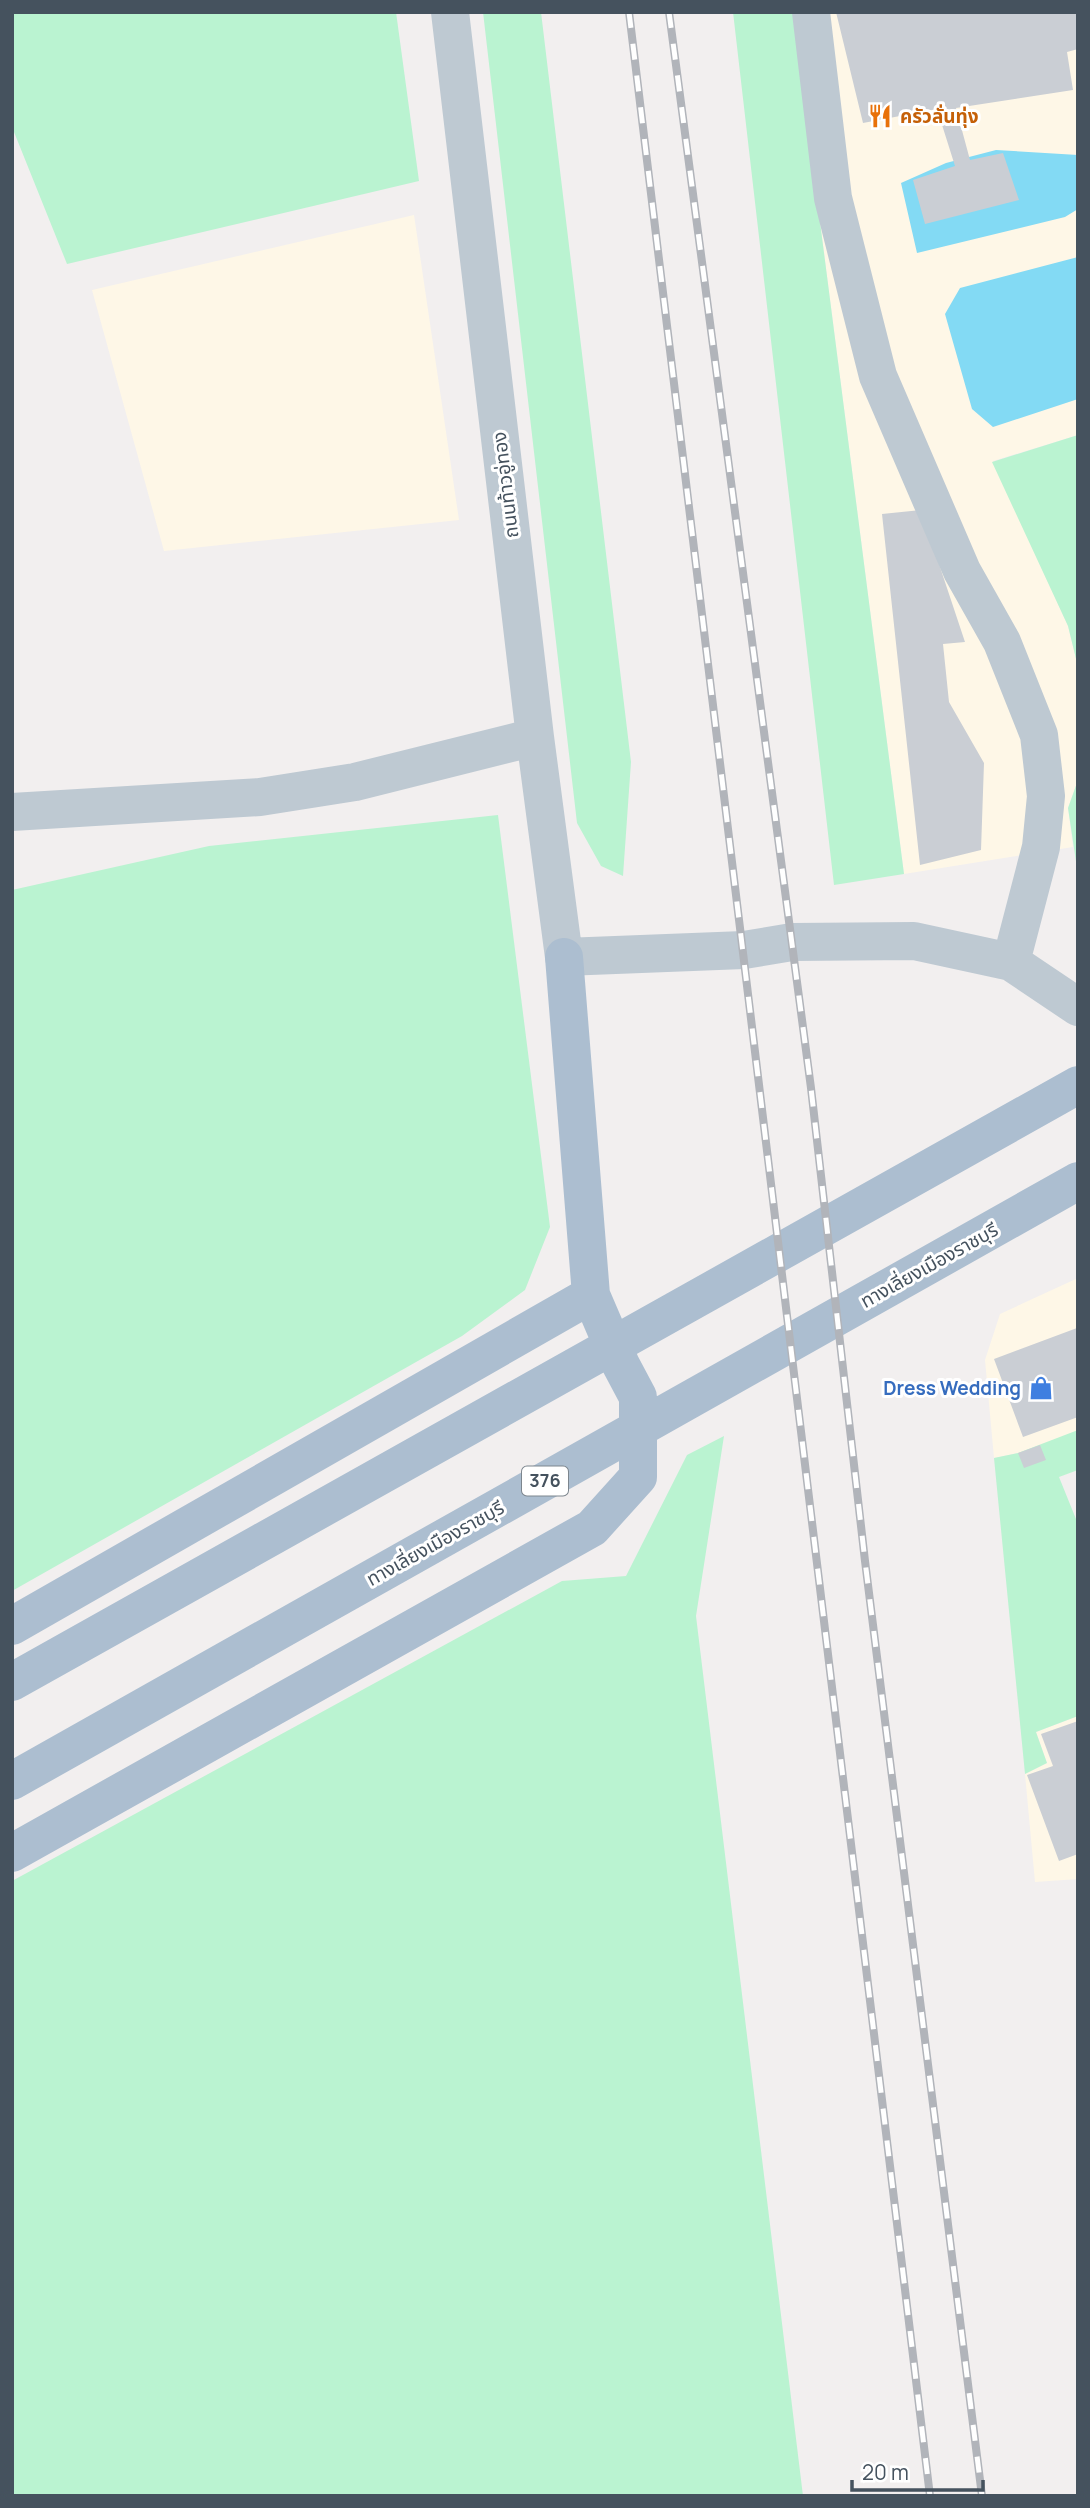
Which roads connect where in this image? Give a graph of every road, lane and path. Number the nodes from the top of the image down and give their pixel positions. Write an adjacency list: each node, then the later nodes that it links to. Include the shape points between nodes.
1 (450, 12): 3 (street, ถนนท้าวอู่ทอง)
2 (811, 12): 6 (street, via 833,198 878,376 962,571 1002,642 1039,735 1046,796 1041,847)
3 (535, 737): 4 (street, via 355,782 260,797); 5 (street, ถนนท้าวอู่ทอง)
4 (12, 812)
5 (564, 957): 6 (street, via 744,950 792,942 914,941); 10 (main road)
6 (1011, 962): 7 (street)
7 (1078, 1007)
8 (1078, 1085): 12 (main road)
9 (1078, 1181): 13 (main road, ทางเลี่ยงเมืองราชบุรี / 376)
10 (591, 1295): 11 (main road); 14 (main road, via 638,1397 638,1477 592,1528)
11 (12, 1626)
12 (12, 1682)
13 (12, 1781)
14 (12, 1853)

